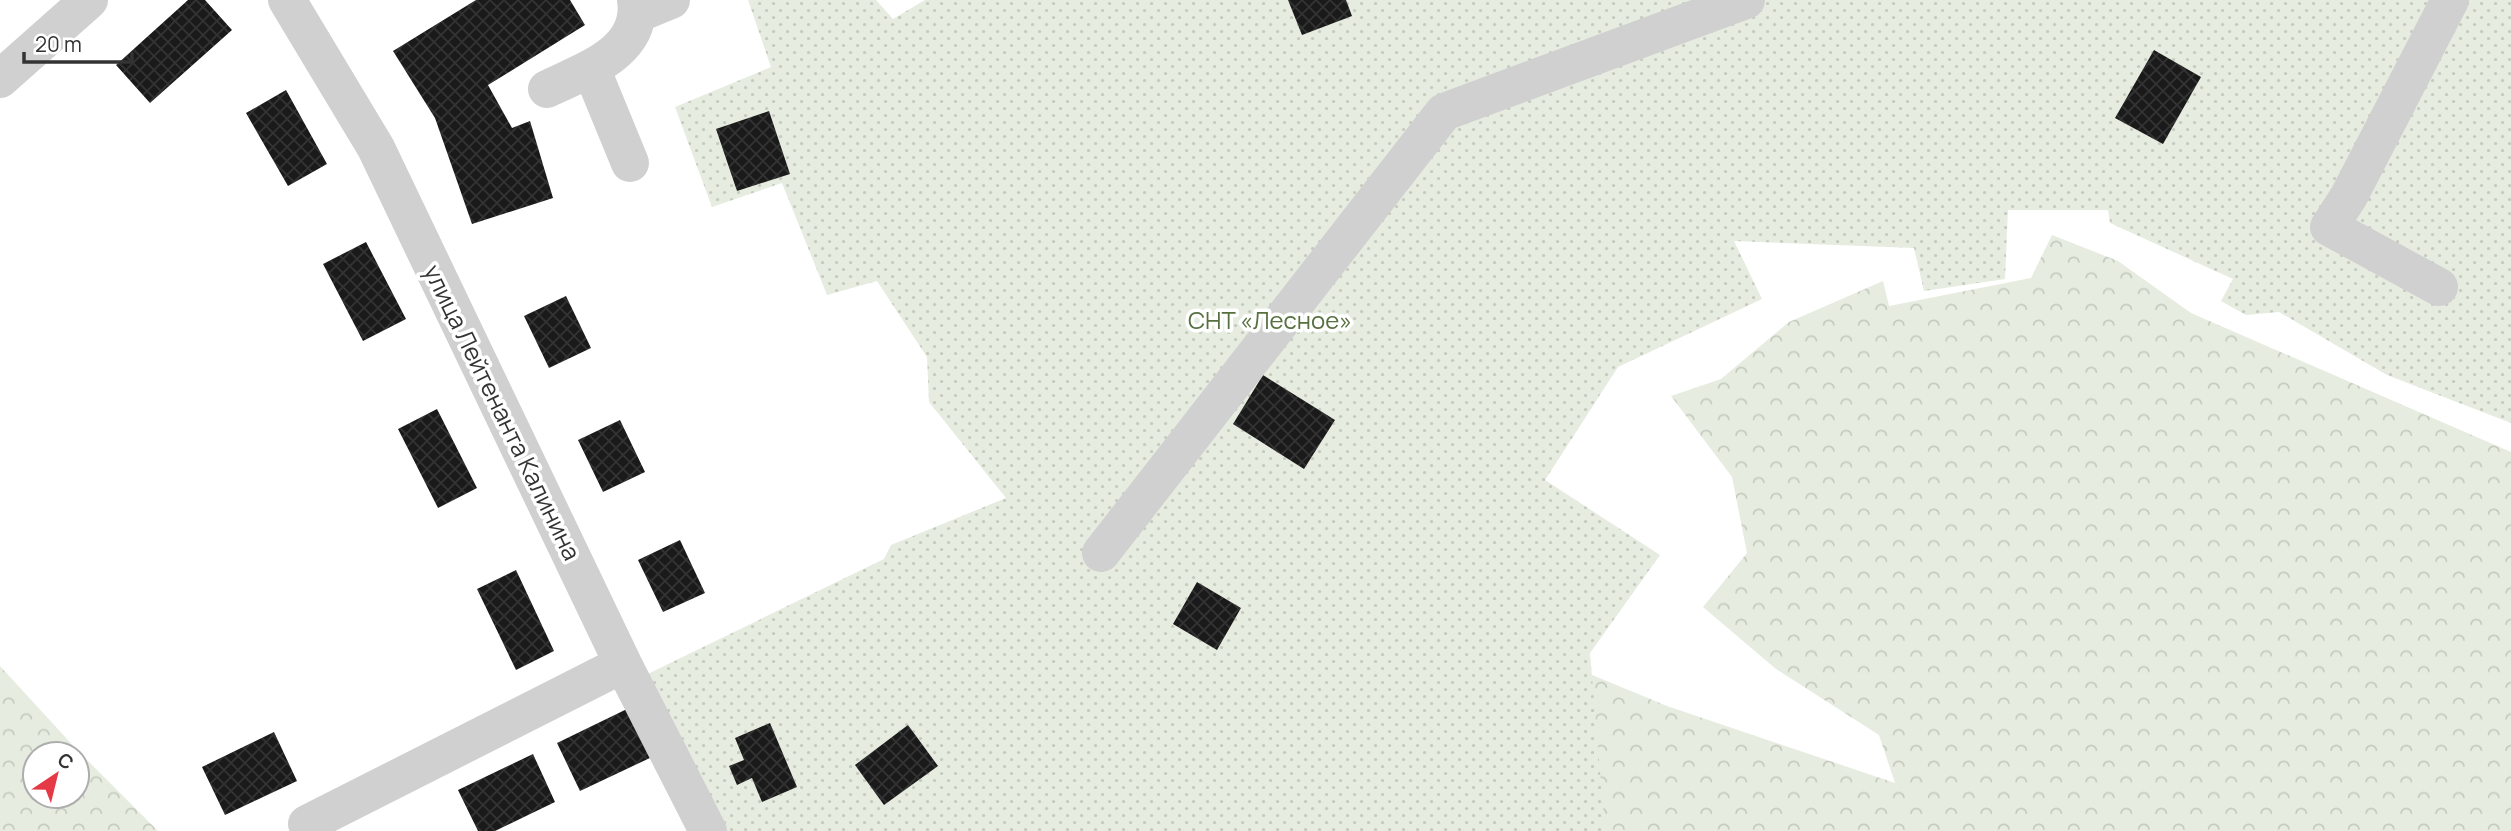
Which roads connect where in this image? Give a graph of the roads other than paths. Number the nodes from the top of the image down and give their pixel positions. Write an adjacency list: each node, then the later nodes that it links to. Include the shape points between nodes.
1 (89, 0): 7 (street)
2 (287, 0): 12 (street, улица Лейтенанта Калинина, via 376,148)
3 (1746, 0): 11 (street, via 1444,112)
4 (2450, 0): 10 (street, via 2329,227)
5 (648, 5): 6 (street, via 611,57)
6 (591, 68): 8 (street); 9 (street)
7 (0, 79)
8 (547, 89)
9 (630, 163)
10 (2440, 287)
11 (1101, 553)
12 (623, 664): 13 (street); 14 (street, улица Лейтенанта Калинина)
13 (307, 824)
14 (708, 831)

